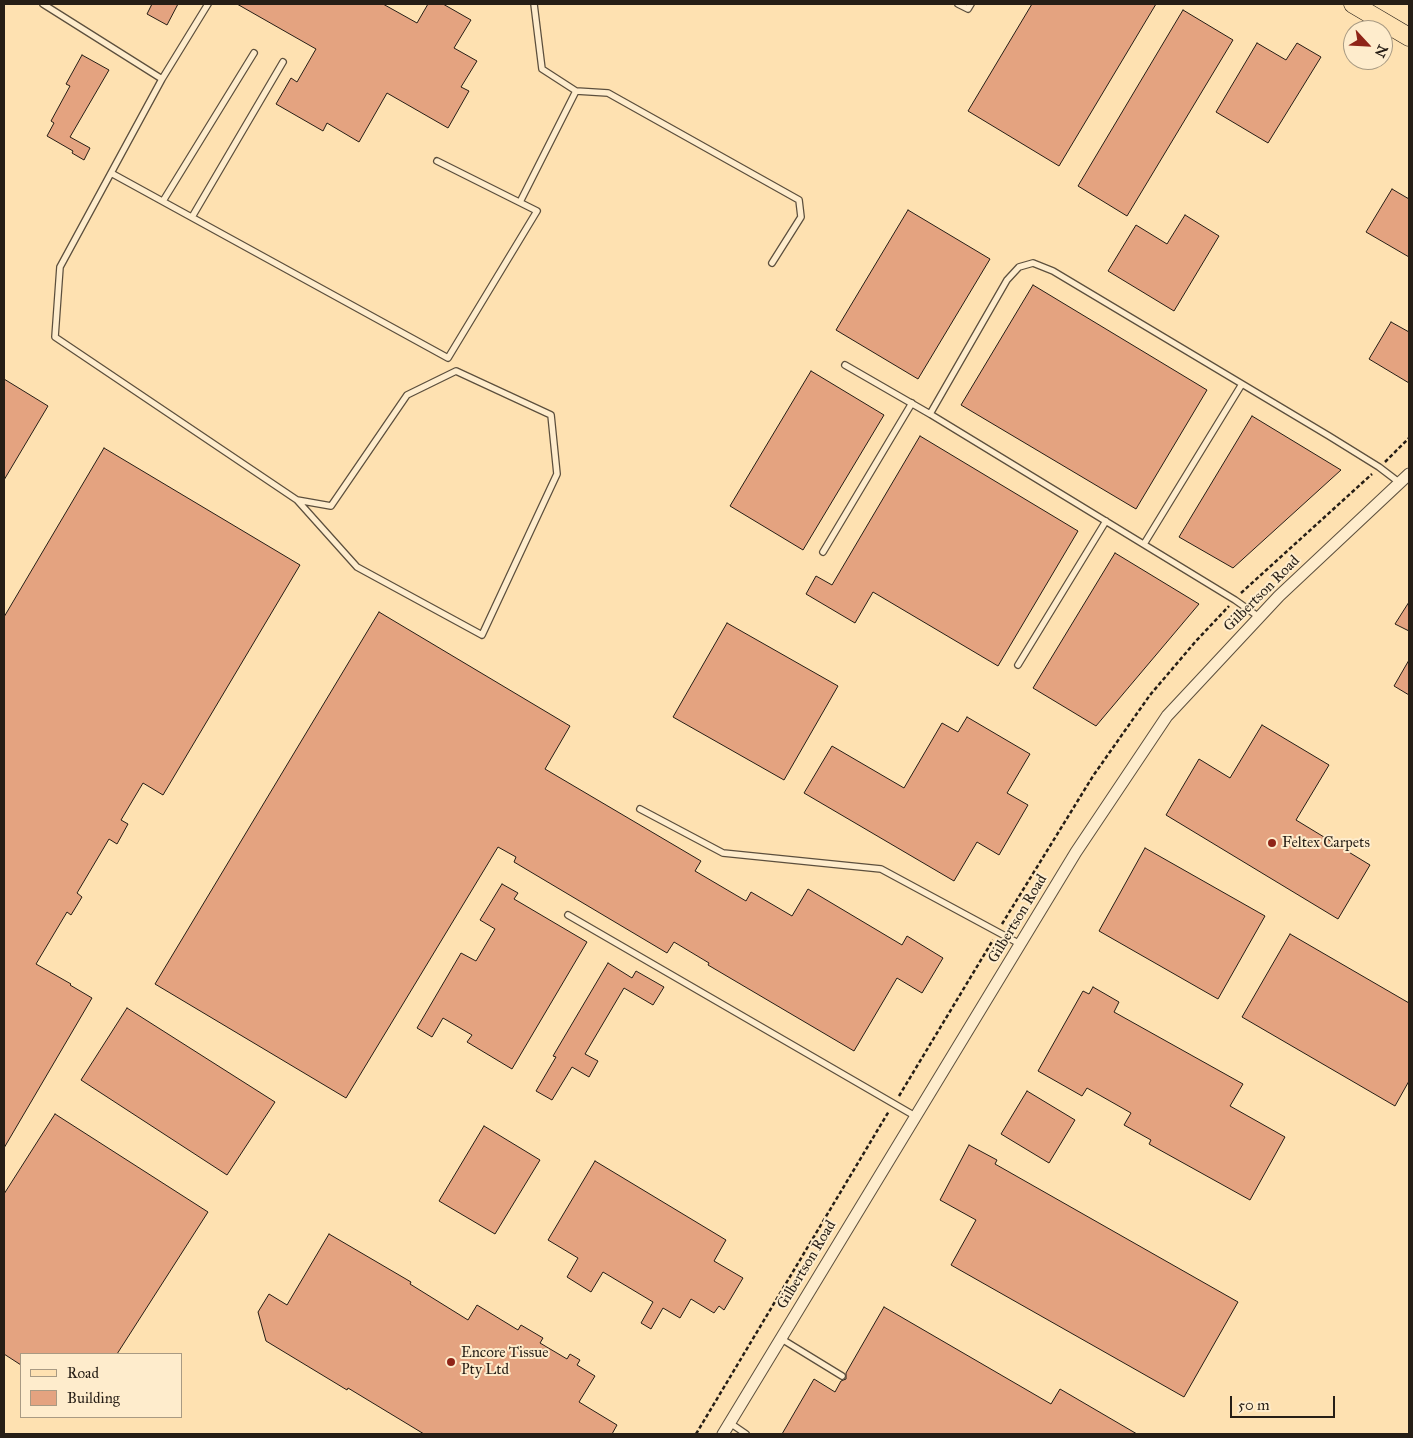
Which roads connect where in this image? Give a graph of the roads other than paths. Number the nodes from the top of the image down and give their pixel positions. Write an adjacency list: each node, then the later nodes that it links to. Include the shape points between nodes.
1 (43, 4): 10 (lane)
2 (208, 4): 10 (lane)
3 (534, 4): 11 (lane, via 542,69)
4 (958, 4): 5 (lane, via 968,9)
5 (971, 4)
6 (1353, 4): 7 (main road)
7 (1409, 37)
8 (254, 53): 14 (lane)
9 (283, 62): 16 (lane)
10 (162, 78): 13 (lane)
11 (576, 91): 15 (lane); 17 (lane, via 608,93 799,200 801,217)
12 (437, 161): 15 (lane)
13 (112, 172): 14 (lane); 24 (lane, via 60,267 55,337)
14 (163, 201): 16 (lane)
15 (520, 202): 16 (lane, via 537,211 448,358)
16 (192, 217)
17 (772, 263)
18 (845, 365): 20 (lane)
19 (1242, 384): 21 (lane, via 1053,271 1033,263 1019,267 1007,280); 23 (lane, via 1330,436); 26 (lane)
20 (912, 403): 21 (lane); 27 (lane)
21 (930, 414): 25 (lane)
22 (1409, 474): 23 (street, Gilbertson Road)
23 (1400, 483): 28 (street, Gilbertson Road)
24 (297, 500): 24 (lane, via 331,506 407,395 456,371 551,415 557,474 482,634 357,567)
25 (1106, 521): 26 (lane); 29 (lane)
26 (1144, 544): 28 (lane)
27 (823, 552)
28 (1259, 617): 32 (street, Gilbertson Road, via 1167,716 1076,852)
29 (1018, 665)
30 (640, 809): 32 (lane, via 723,853 881,869)
31 (568, 915): 33 (lane)
32 (1020, 944): 33 (street, Gilbertson Road)
33 (915, 1116): 34 (street, Gilbertson Road)
34 (780, 1338): 35 (lane); 36 (street, Gilbertson Road)
35 (842, 1376)
36 (730, 1423): 37 (street, Gilbertson Road); 38 (lane)
37 (723, 1434)
38 (746, 1434)

